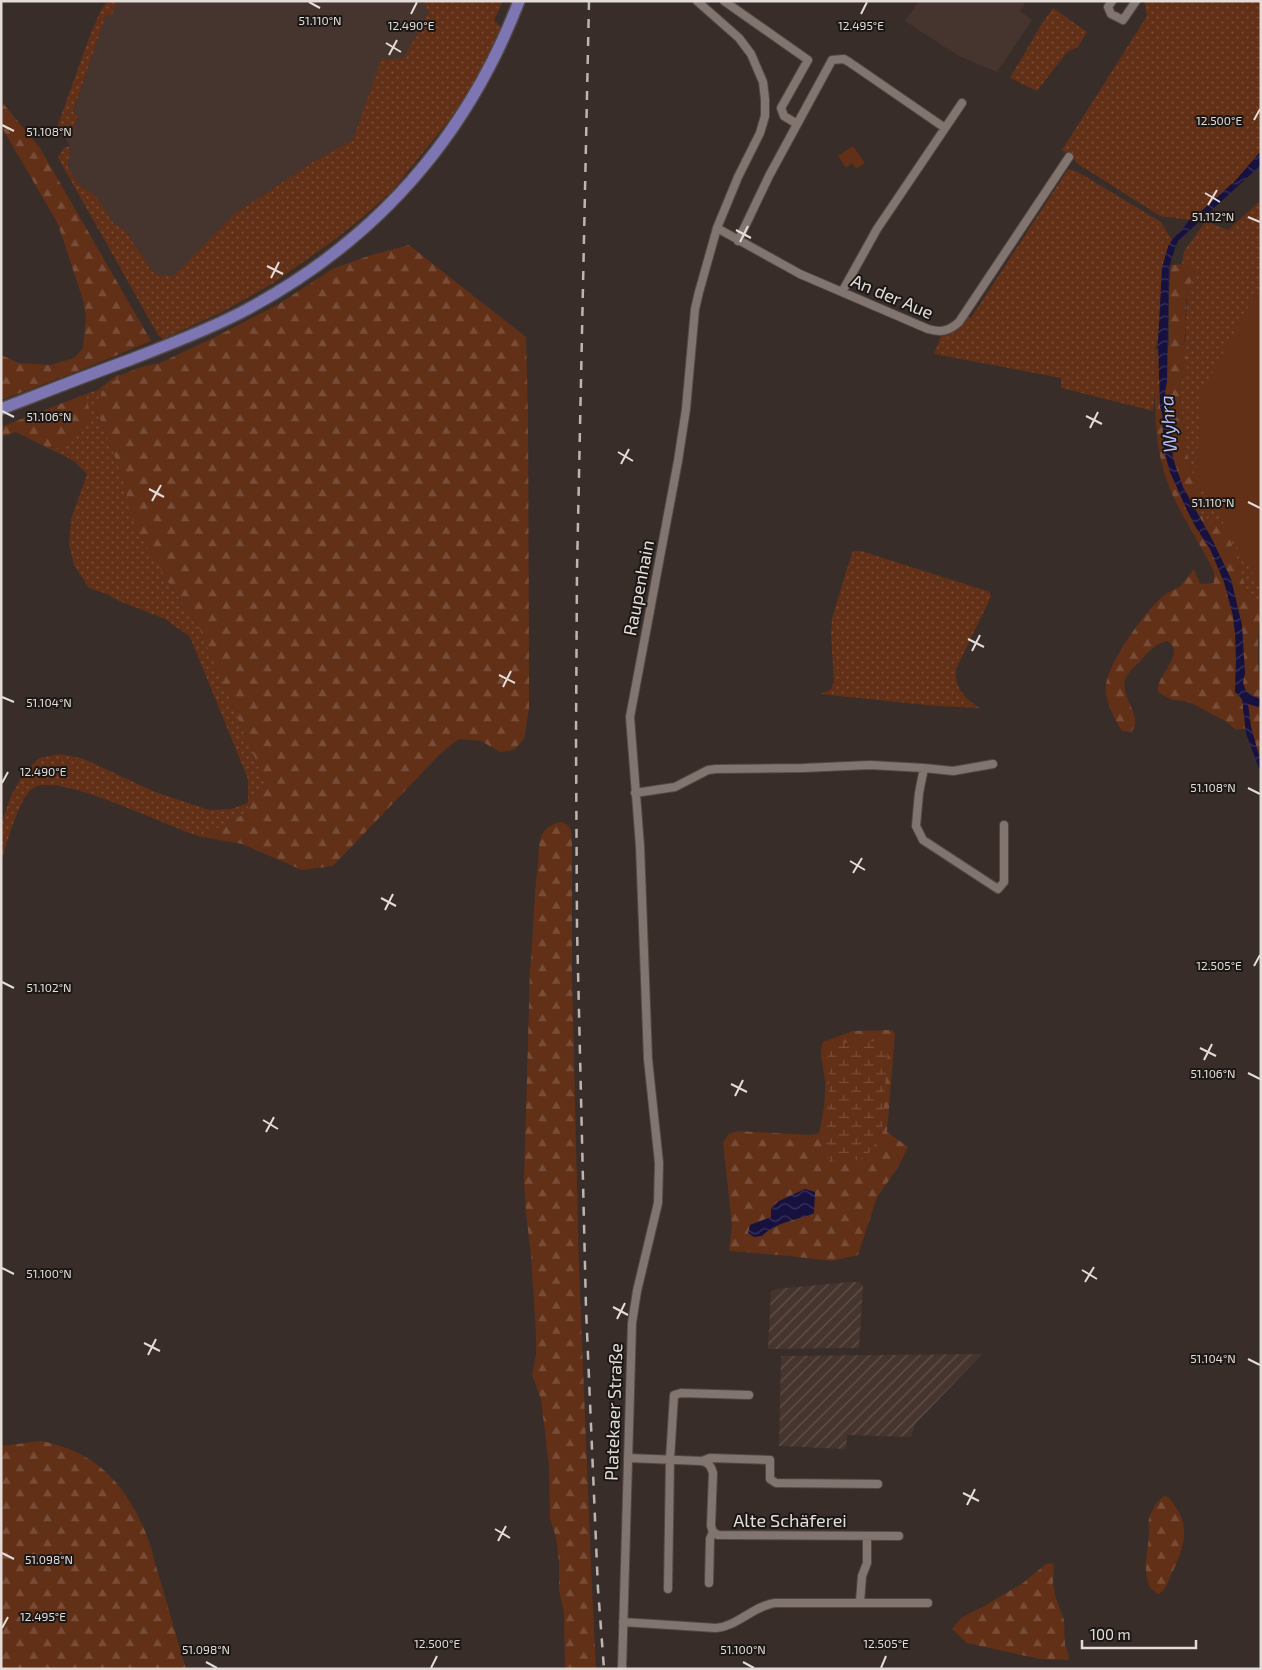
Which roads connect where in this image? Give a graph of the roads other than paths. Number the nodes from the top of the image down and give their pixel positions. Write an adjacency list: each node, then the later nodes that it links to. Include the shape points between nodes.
1 (519, 1): 13 (main road, via 479,88 425,166 364,228 312,270 242,312 202,331)
2 (697, 1): 10 (street, Raupenhain, via 739,38 751,54 763,82 766,100 760,133)
3 (724, 1): 7 (street, via 808,60 781,108 784,116)
4 (1112, 1): 5 (street, via 1108,7 1110,14 1123,20)
5 (1136, 1)
6 (962, 103): 8 (street)
7 (798, 124): 8 (street, via 832,60 844,59); 11 (street)
8 (945, 128): 12 (street, via 877,229)
9 (1069, 157): 12 (street, An der Aue, via 951,330 939,332 928,329)
10 (717, 228): 11 (street, An der Aue); 16 (street, Raupenhain, via 695,310 678,461 630,716)
11 (738, 241): 12 (street, An der Aue)
12 (842, 292)
13 (1, 409)
14 (993, 764): 15 (street, via 953,771)
15 (924, 768): 16 (street, via 870,765 716,769 674,787); 17 (street, via 918,793 916,826 923,840 998,889 1004,882)
16 (635, 793): 18 (street, Raupenhain)
17 (1004, 825)
18 (644, 950): 20 (street, Platekaer Straße, via 648,1059 659,1180 658,1203 632,1324)
19 (749, 1395): 21 (street, via 674,1395)
20 (628, 1458): 21 (street); 31 (street, Platekaer Straße)
21 (670, 1459): 22 (street); 28 (street)
22 (702, 1461): 23 (street, via 710,1458 770,1460 770,1479 776,1483); 24 (street, Alte Schäferei, via 712,1467)
23 (878, 1484)
24 (713, 1532): 25 (street, Alte Schäferei, via 723,1536); 27 (street, Alte Schäferei)
25 (867, 1536): 26 (street, Alte Schäferei); 29 (street, Alte Schäferei)
26 (899, 1536)
27 (709, 1583)
28 (668, 1589)
29 (860, 1602): 30 (street); 31 (street, via 768,1604 723,1627)
30 (928, 1603)
31 (624, 1622): 32 (street, Platekaer Straße)
32 (622, 1669)

